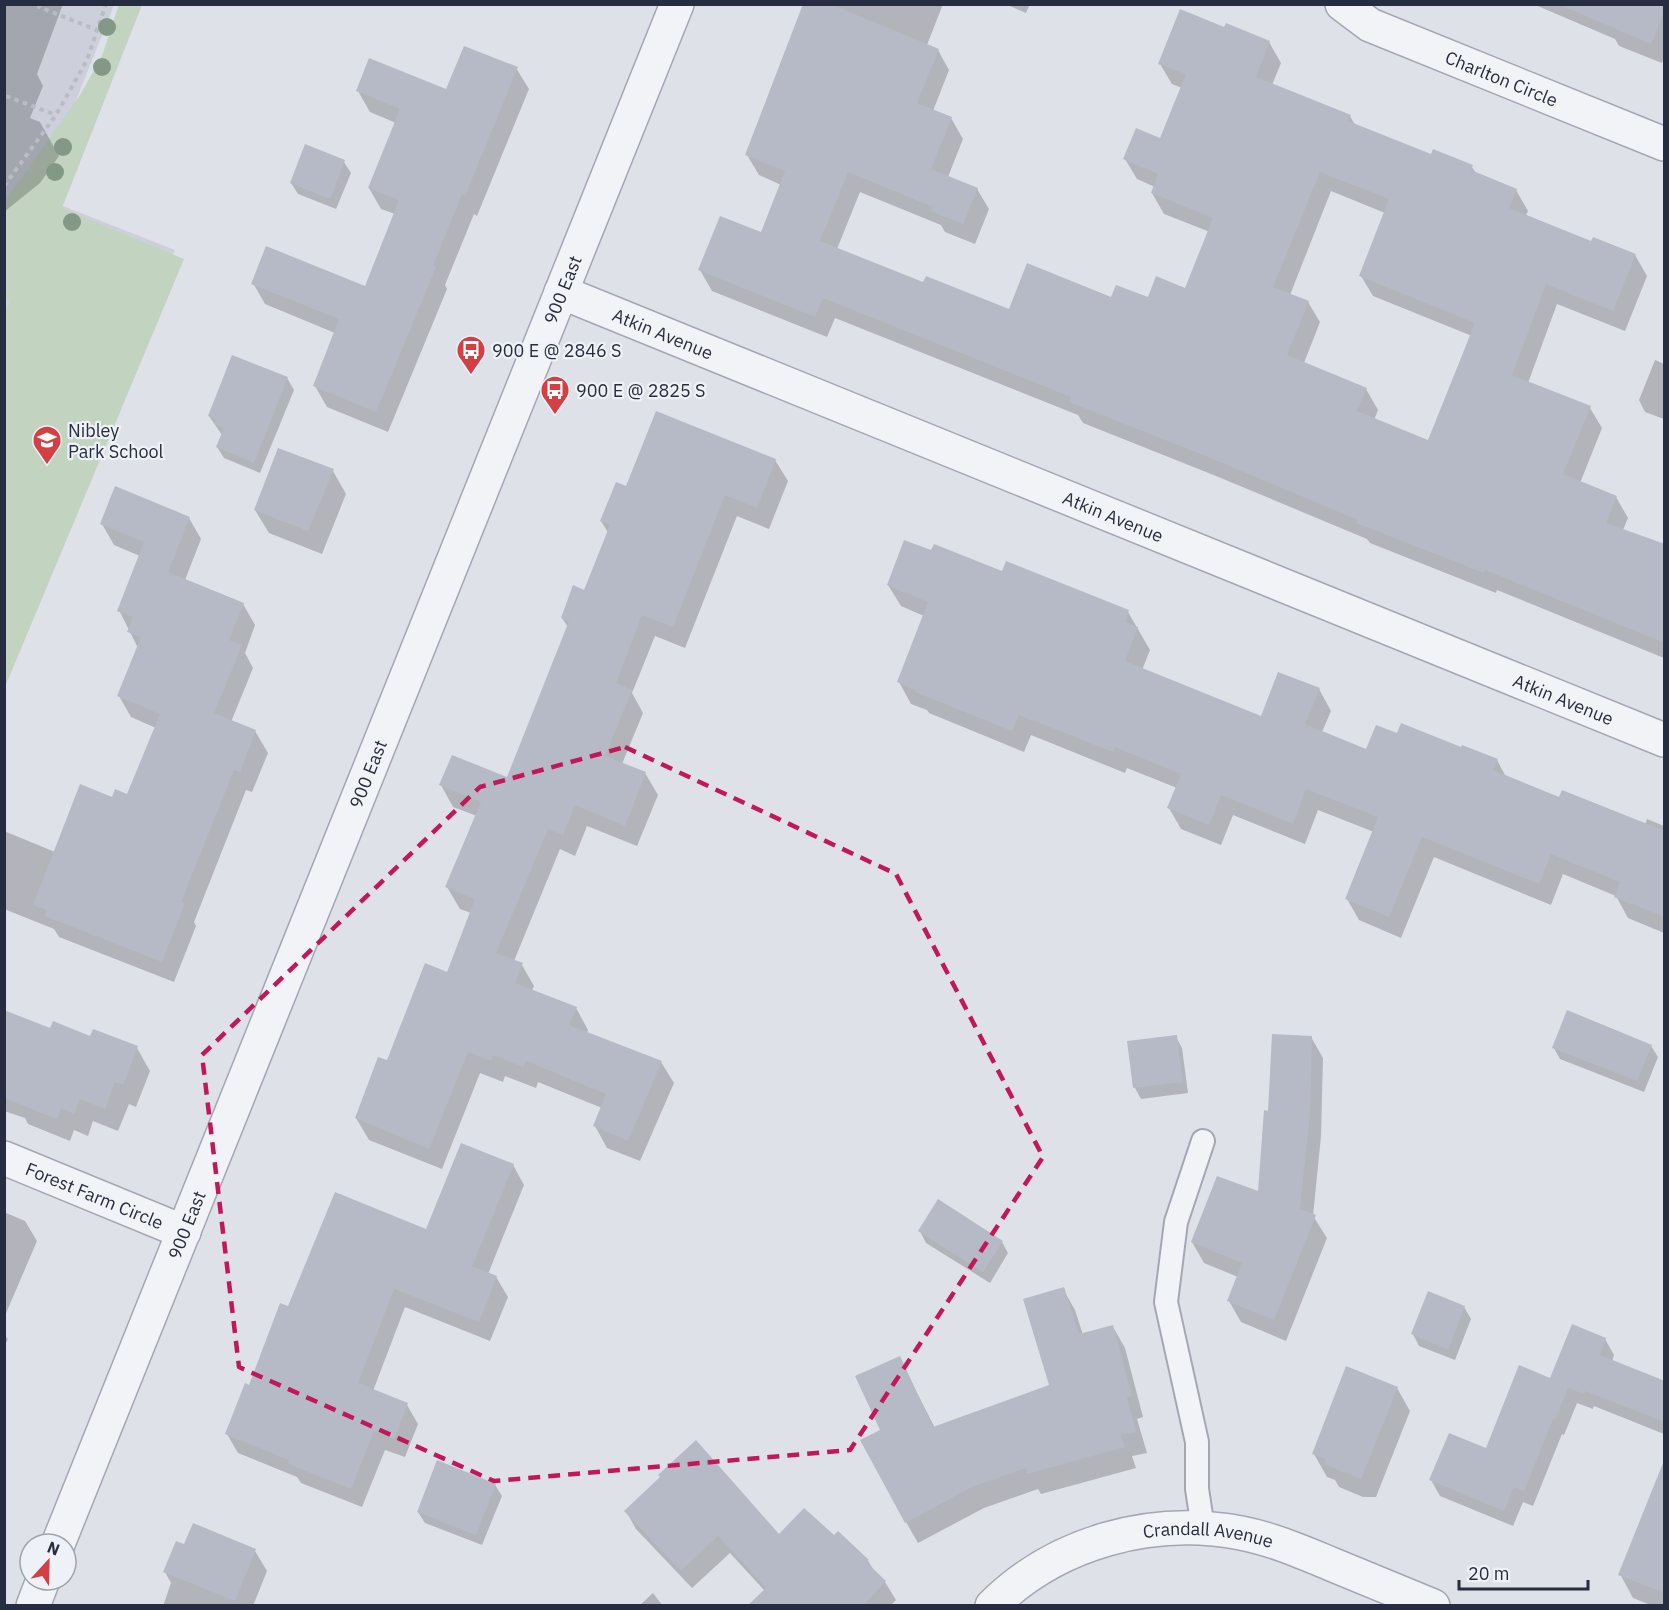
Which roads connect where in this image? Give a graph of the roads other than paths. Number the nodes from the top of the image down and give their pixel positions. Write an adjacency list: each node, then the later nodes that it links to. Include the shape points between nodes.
1 (677, 4): 4 (street, 900 East)
2 (1342, 4): 3 (street, Charlton Circle, via 1370,25)
3 (1665, 144)
4 (561, 292): 5 (street, Atkin Avenue); 8 (street, 900 East)
5 (1665, 740)
6 (1203, 1141): 9 (lane, via 1176,1222 1166,1302 1197,1442 1197,1489)
7 (4, 1158): 8 (street, Forest Farm Circle)
8 (184, 1232): 10 (street, 900 East)
9 (1203, 1528): 11 (street, Crandall Avenue, via 1161,1528 1084,1546 1050,1562); 12 (street, Crandall Avenue, via 1279,1544)
10 (63, 1532)
11 (992, 1605)
12 (1433, 1605)

